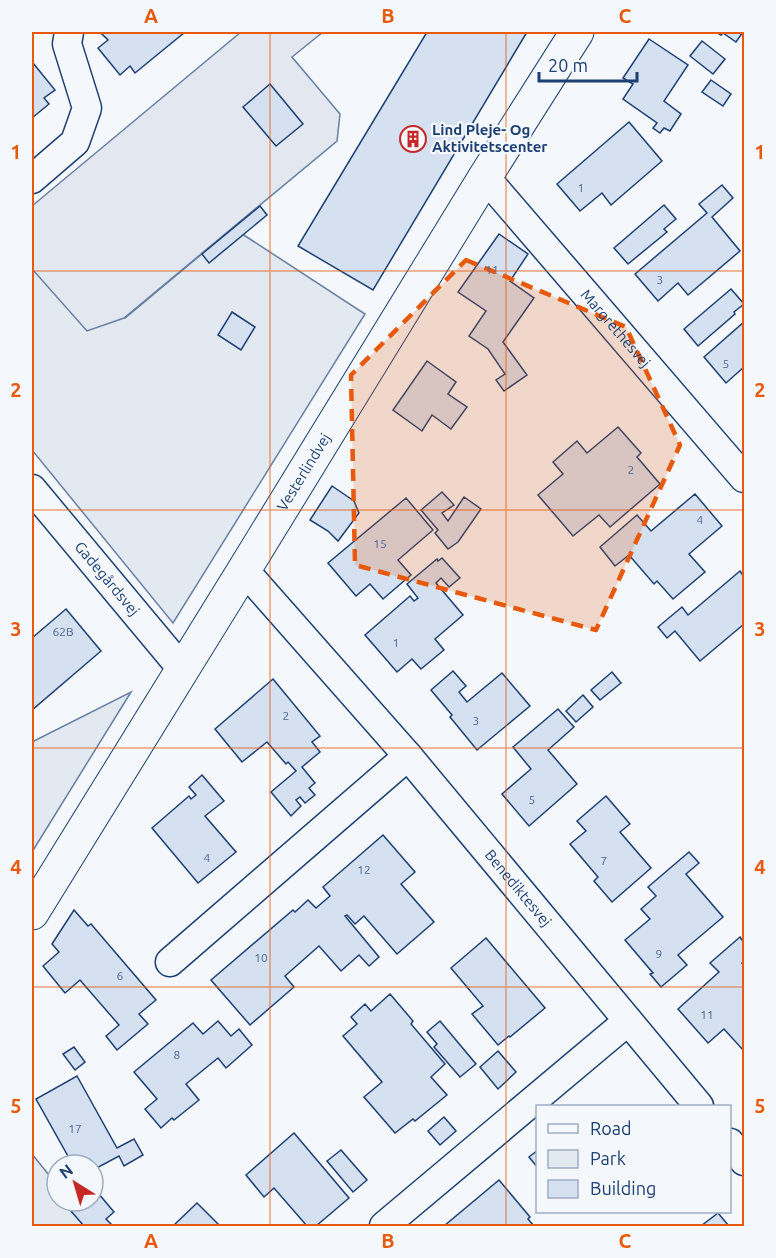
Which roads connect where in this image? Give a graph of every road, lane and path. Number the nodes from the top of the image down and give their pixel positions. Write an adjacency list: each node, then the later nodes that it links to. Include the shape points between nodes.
1 (69, 32): 4 (street, via 67,45 87,108 75,142)
2 (577, 32): 3 (street, Vesterlindvej)
3 (485, 177): 5 (street, Margrethesvej); 7 (street, Vesterlindvej)
4 (32, 179)
5 (744, 478)
6 (32, 489): 8 (street, Gadegårdsvej)
7 (244, 570): 8 (street, Vesterlindvej); 9 (street, Benediktesvej)
8 (183, 670): 10 (street, Vesterlindvej)
9 (408, 756): 11 (street); 12 (street, Benediktesvej)
10 (32, 913)
11 (170, 962)
12 (628, 1021): 13 (street, Benediktesvej); 16 (street)
13 (697, 1105)
14 (731, 1145): 15 (street)
15 (744, 1161)
16 (384, 1227)

